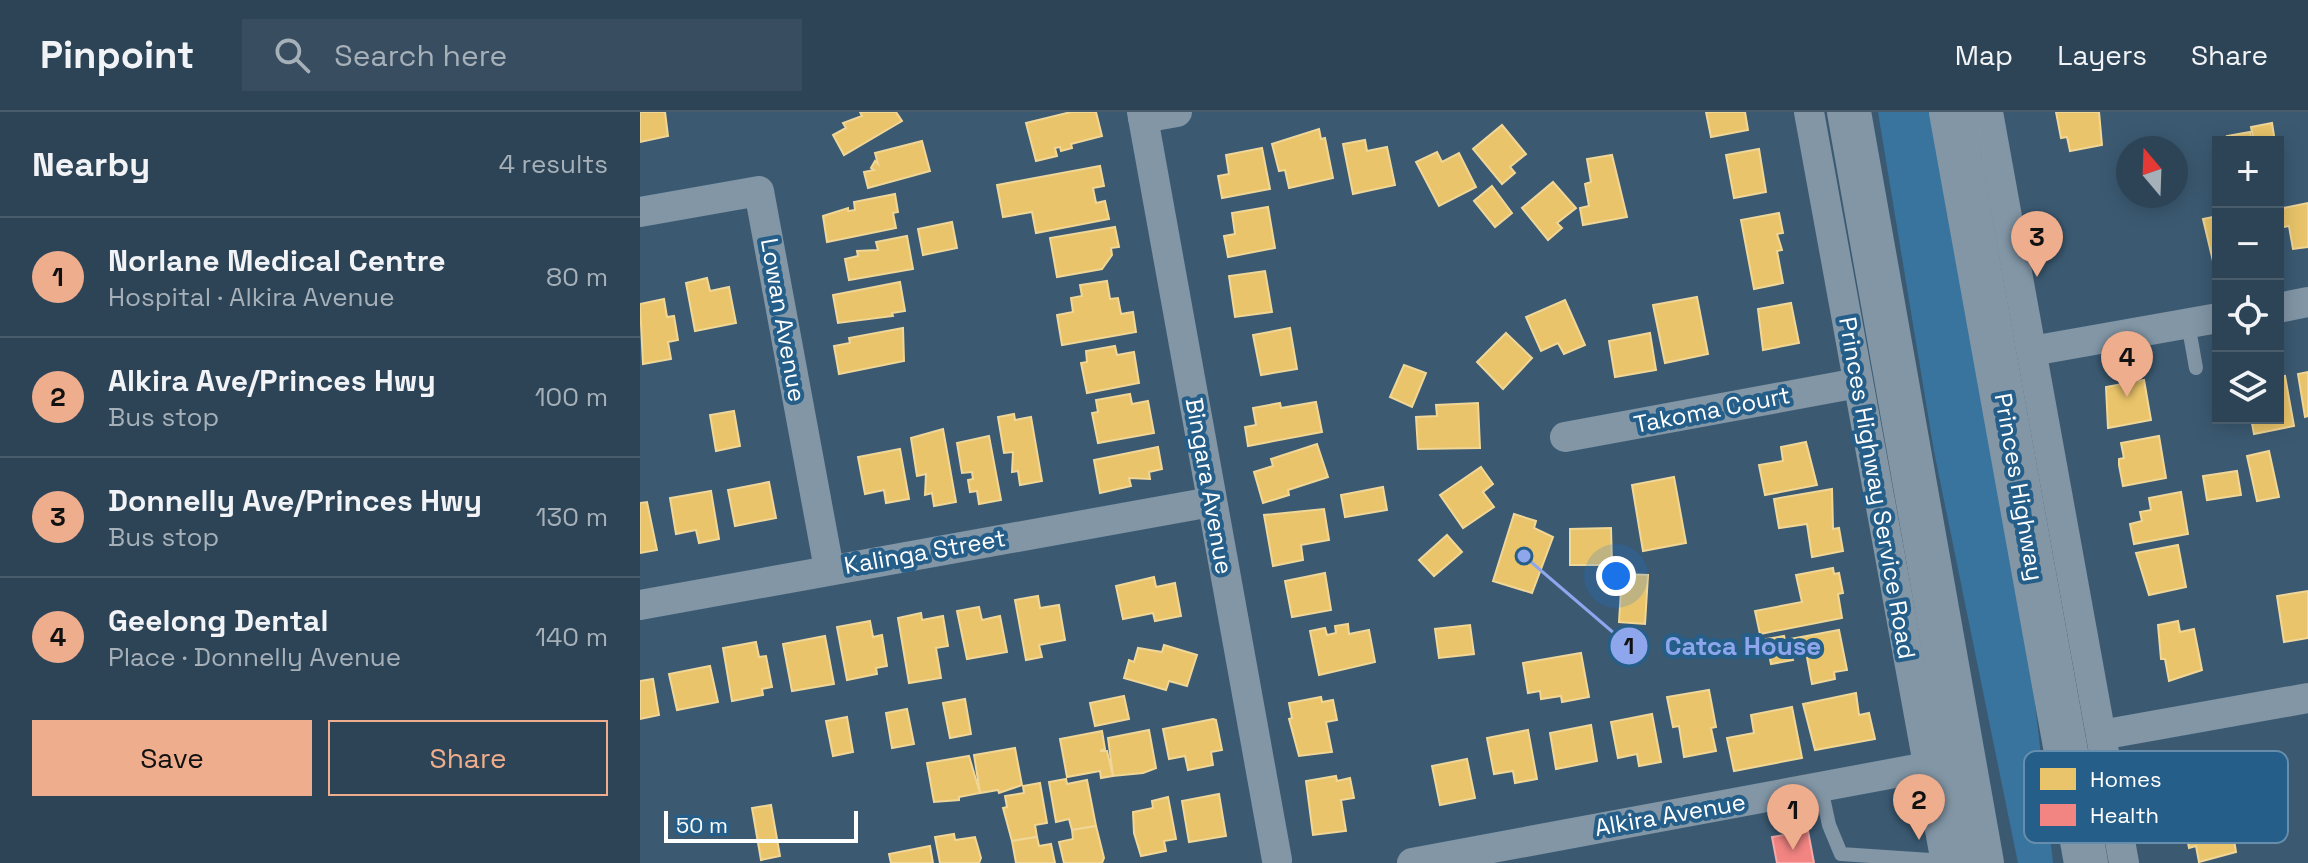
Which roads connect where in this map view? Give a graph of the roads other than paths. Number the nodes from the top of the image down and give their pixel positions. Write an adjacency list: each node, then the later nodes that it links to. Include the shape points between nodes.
1 (1177, 112): 6 (street)
2 (1809, 112): 14 (street, Princes Highway Service Road)
3 (1849, 112): 28 (highway)
4 (1951, 112): 21 (highway, Princes Highway)
5 (1988, 112): 12 (street)
6 (1142, 115): 16 (street, Bingara Avenue)
7 (640, 212): 17 (street, Lowan Avenue, via 759,191)
8 (2308, 302): 9 (street)
9 (2284, 307)
10 (2212, 319): 11 (street)
11 (2188, 323): 12 (street); 13 (lane)
12 (2032, 351): 20 (street)
13 (2196, 368)
14 (1858, 383): 15 (street, Takoma Court); 23 (street, Princes Highway Service Road)
15 (1565, 437)
16 (1211, 502): 17 (street, Kalinga Street); 27 (street, Bingara Avenue)
17 (829, 569): 18 (street, Kalinga Street)
18 (640, 605)
19 (2308, 698): 20 (street)
20 (2101, 735): 22 (street)
21 (2066, 751)
22 (2104, 751)
23 (1927, 767): 24 (street, Alkira Avenue); 28 (street, Princes Highway Service Road)
24 (1821, 788): 28 (lane, via 1841,854); 29 (street, Alkira Avenue)
25 (2082, 843): 30 (highway, Princes Highway)
26 (2120, 843): 31 (street)
27 (1281, 862)
28 (1958, 862)
29 (1412, 863)
30 (2086, 863)
31 (2124, 863)

